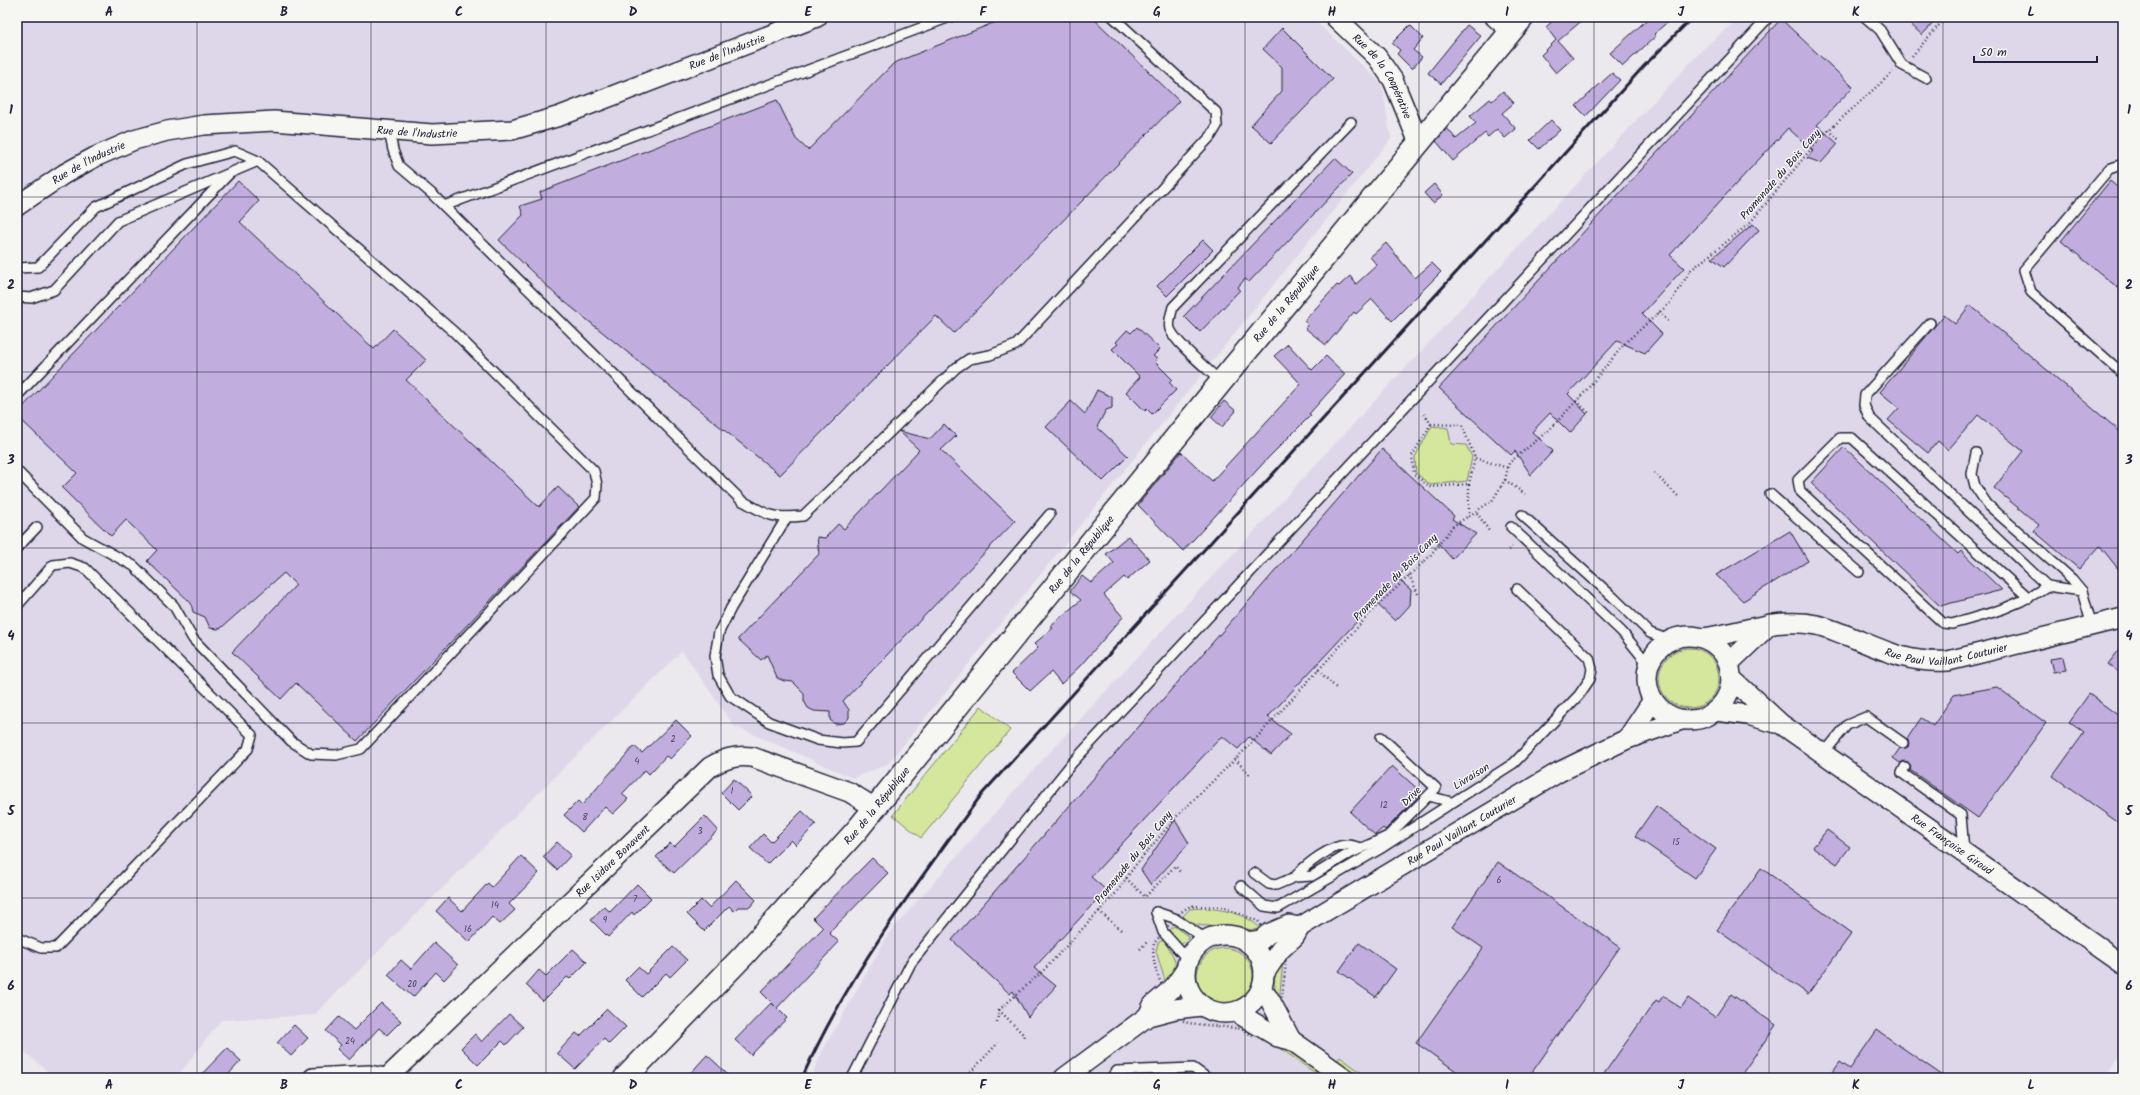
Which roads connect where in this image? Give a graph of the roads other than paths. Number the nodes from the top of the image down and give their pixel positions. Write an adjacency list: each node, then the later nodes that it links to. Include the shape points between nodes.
1 (817, 17): 10 (street, Rue de l'Industrie, via 560,116 512,130 432,134)
2 (950, 17): 16 (lane)
3 (1113, 17): 28 (lane, via 1216,112 1217,126 1211,136 1016,345 990,355 969,359 956,368 803,516)
4 (1335, 17): 11 (street, Rue de la Coopérative, via 1377,57 1393,80)
5 (1769, 17): 74 (lane, via 1072,763 911,963)
6 (1865, 17): 8 (lane, via 1880,30 1902,65)
7 (1510, 22): 11 (street, Rue de la République)
8 (1926, 78)
9 (1351, 122): 21 (lane, via 1173,307 1170,329)
10 (389, 131): 15 (street, Rue de l'Industrie, via 274,121 204,124 168,131 134,140 95,157 64,174); 16 (lane, via 399,166)
11 (1419, 143): 21 (street, Rue de la République)
12 (258, 161): 14 (lane); 17 (lane, via 235,150 187,164 96,207 38,267); 24 (lane, via 454,332 594,471 596,498 361,749 324,755 311,754 290,741 193,639 174,606 134,566 83,538)
13 (2123, 164): 20 (lane, via 2109,169 2024,270 2031,292)
14 (229, 174): 18 (lane, via 118,221 54,290 31,298); 22 (lane)
15 (17, 206)
16 (444, 206): 28 (lane, via 741,500 767,515)
17 (17, 268)
18 (17, 298)
19 (1930, 323): 33 (lane, via 1865,395 1864,406 1869,417)
20 (2123, 374)
21 (1221, 382): 56 (street, Rue de la République)
22 (17, 396)
23 (1976, 453): 35 (lane, via 1972,474 1975,486 1987,504 2072,579)
24 (17, 471)
25 (1770, 494): 32 (lane)
26 (1050, 514): 28 (lane, via 856,742 818,740 769,722 730,696 718,675 716,656 719,632 731,608)
27 (1522, 515): 42 (lane, via 1650,633)
28 (788, 517)
29 (37, 527): 31 (lane)
30 (1511, 527): 43 (lane, via 1622,632)
31 (17, 548)
32 (1859, 572)
33 (2047, 586): 35 (lane); 36 (lane)
34 (1518, 589): 55 (lane, Livraison, via 1589,658 1592,669 1590,679 1579,695 1514,763)
35 (2082, 591): 40 (lane)
36 (2029, 598): 36 (lane, via 2014,606 1952,624 1943,623 1800,491 1798,480 1840,438 1852,438)
37 (17, 606): 61 (lane, via 53,565 70,563 85,568 252,735 248,749 56,948 41,948)
38 (2123, 618): 40 (street, Rue Paul Vaillant Couturier)
39 (1771, 623): 40 (street, Rue Paul Vaillant Couturier, via 1796,622 1819,625 1910,660 1930,662 1948,661); 41 (street, Rue Paul Vaillant Couturier); 44 (street)
40 (2092, 626)
41 (1704, 638): 42 (street, via 1681,636); 44 (street, via 1723,652)
42 (1670, 640): 43 (street, via 1656,650)
43 (1648, 664): 45 (street, via 1647,683)
44 (1730, 671): 46 (street, via 1727,696); 48 (street, Rue Françoise Giroud)
45 (1652, 700): 47 (street, via 1665,713); 50 (street)
46 (1716, 711): 47 (street, via 1699,719); 48 (street, Rue Françoise Giroud, via 1748,715)
47 (1681, 720): 50 (street, Rue Paul Vaillant Couturier)
48 (1781, 724): 52 (street, Rue Françoise Giroud)
49 (1381, 737): 54 (lane, Drive, via 1436,788)
50 (1627, 739): 60 (street, Rue Paul Vaillant Couturier, via 1554,775)
51 (1904, 743): 52 (lane, via 1866,717 1847,725)
52 (1824, 753): 57 (street, Rue Françoise Giroud)
53 (1905, 767): 57 (lane, via 1902,774 1961,815)
54 (1429, 796): 55 (lane); 58 (lane, Drive, via 1388,836 1312,876 1295,877 1276,885 1269,884)
55 (1451, 802): 59 (lane, Livraison, via 1383,847 1278,908 1264,906)
56 (875, 808): 72 (street, Rue Isidore Bonavent, via 849,792 752,757 725,758 710,767); 73 (street, Rue de la République, via 743,956)
57 (1964, 852): 64 (street, Rue Françoise Giroud)
58 (1254, 873)
59 (1241, 886)
60 (1300, 927): 63 (street, Rue Paul Vaillant Couturier, via 1289,925 1261,940); 66 (street, Rue Paul Vaillant Couturier, via 1295,936 1280,950)
61 (17, 938)
62 (1206, 939): 63 (street, via 1227,935); 65 (street, via 1199,945); 65 (lane, via 1174,918 1156,912 1163,932)
63 (1247, 942): 66 (street, via 1260,957)
64 (2123, 964)
65 (1187, 965): 67 (street, via 1189,991); 69 (street, via 1174,987 1153,1004)
66 (1263, 981): 68 (street, via 1255,999); 70 (street)
67 (1201, 1006): 68 (street, via 1222,1013); 69 (street)
68 (1236, 1012): 70 (street, via 1278,1037)
69 (1148, 1016): 75 (street)
70 (1291, 1040): 78 (street)
71 (313, 1078): 72 (street, via 369,1075)
72 (387, 1078)
73 (625, 1078)
74 (852, 1078)
75 (1064, 1078)
76 (1111, 1078): 77 (lane, via 1117,1071 1194,1068)
77 (1207, 1078)
78 (1345, 1078)

